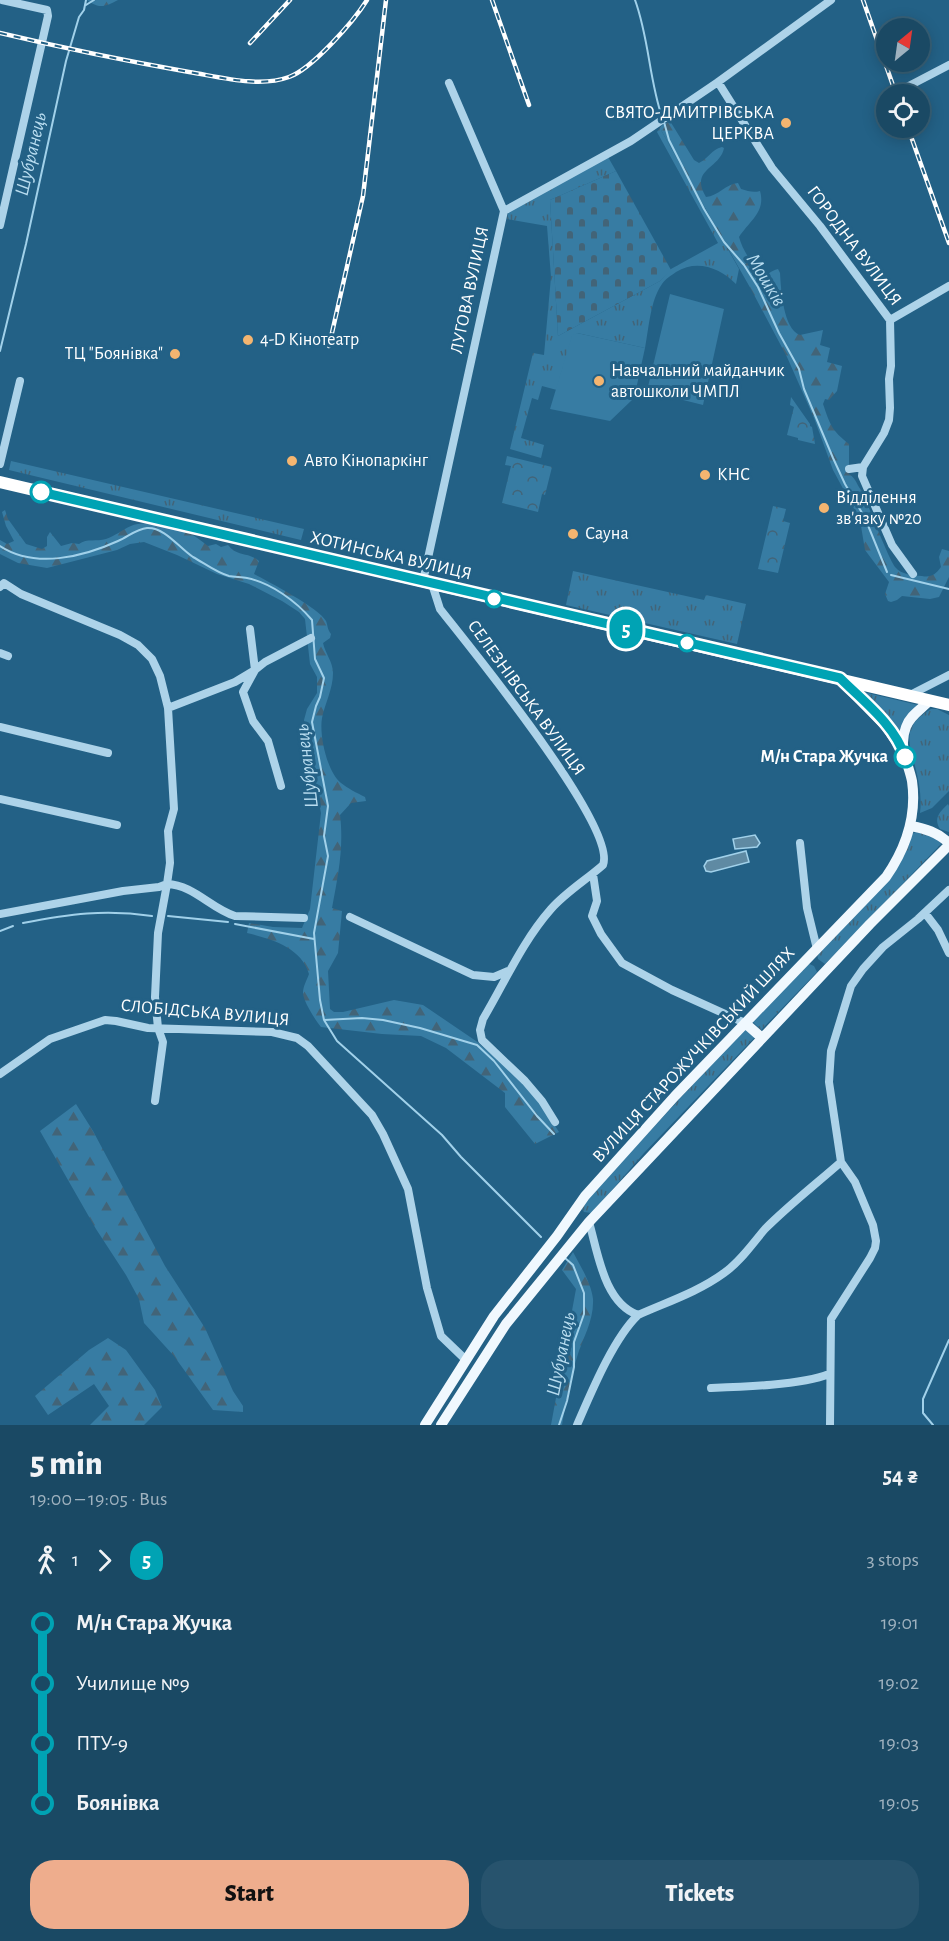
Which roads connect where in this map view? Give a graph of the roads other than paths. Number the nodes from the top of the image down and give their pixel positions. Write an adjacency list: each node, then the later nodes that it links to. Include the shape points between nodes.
1 (2, 0): 8 (street, via 47,10 48,16)
2 (831, 0): 4 (street, ЛУГОВА ВУЛИЦЯ)
3 (949, 65): 6 (street)
4 (718, 82): 7 (street, ЛУГОВА ВУЛИЦЯ, via 631,141); 10 (street, ГОРОДНА ВУЛИЦЯ, via 772,168)
5 (449, 83): 7 (street)
6 (911, 84)
7 (504, 211): 18 (street, ЛУГОВА ВУЛИЦЯ)
8 (0, 225)
9 (949, 286): 10 (street)
10 (890, 320): 13 (street, ГОРОДНА ВУЛИЦЯ, via 889,420)
11 (20, 381): 12 (street)
12 (0, 464)
13 (863, 467): 14 (street); 17 (street, via 862,476 892,545)
14 (849, 468)
15 (0, 482): 18 (highway, ХОТИНСЬКА ВУЛИЦЯ)
16 (0, 574): 19 (street)
17 (913, 574)
18 (427, 583): 24 (highway, ХОТИНСЬКА ВУЛИЦЯ); 38 (street, СЕЛЕЗНІВСЬКА ВУЛИЦЯ, via 440,609 553,756 592,823 606,858)
19 (2, 585): 28 (street, via 138,645 152,659)
20 (250, 629): 22 (street)
21 (311, 638): 22 (street)
22 (255, 670): 28 (street); 32 (street, via 243,692 253,721 268,741)
23 (949, 675): 25 (street)
24 (840, 678): 25 (highway, ХОТИНСЬКА ВУЛИЦЯ); 30 (highway, via 887,726)
25 (910, 695): 26 (highway, ХОТИНСЬКА ВУЛИЦЯ)
26 (930, 700): 27 (highway, ХОТИНСЬКА ВУЛИЦЯ); 30 (main road, via 907,723)
27 (949, 705)
28 (168, 708): 39 (street, via 174,809 168,831)
29 (0, 727): 31 (street)
30 (902, 748): 35 (main road, ВУЛИЦЯ СТАРОЖУЧКІВСЬКИЙ ШЛЯХ, via 911,780)
31 (108, 753)
32 (281, 786)
33 (0, 799): 34 (street)
34 (117, 825)
35 (911, 826): 37 (main road, via 940,835); 45 (main road, ВУЛИЦЯ СТАРОЖУЧКІВСЬКИЙ ШЛЯХ, via 886,877)
36 (800, 843): 45 (street)
37 (949, 844): 48 (main road, ВУЛИЦЯ СТАРОЖУЧКІВСЬКИЙ ШЛЯХ)
38 (593, 874): 47 (street, via 549,911); 49 (street, via 597,901 592,916 622,963)
39 (167, 884): 42 (street); 44 (street, via 187,887 235,916); 50 (street, via 155,997)
40 (949, 890): 41 (street)
41 (925, 913): 46 (street); 55 (street, via 862,969 841,1014 831,1051 829,1082)
42 (0, 914)
43 (350, 917): 47 (street, via 465,972 494,977)
44 (304, 918)
45 (813, 953): 48 (main road); 49 (main road, ВУЛИЦЯ СТАРОЖУЧКІВСЬКИЙ ШЛЯХ)
46 (949, 953)
47 (508, 971): 54 (street, via 483,1019 482,1040 525,1081)
48 (826, 971): 51 (main road, ВУЛИЦЯ СТАРОЖУЧКІВСЬКИЙ ШЛЯХ)
49 (745, 1023): 51 (main road); 56 (main road, ВУЛИЦЯ СТАРОЖУЧКІВСЬКИЙ ШЛЯХ)
50 (159, 1028): 52 (street, СЛОБІДСЬКА ВУЛИЦЯ, via 99,1022 50,1039); 53 (street, via 163,1042); 61 (street, СЛОБІДСЬКА ВУЛИЦЯ, via 272,1032 297,1038 372,1115 408,1189 424,1276 441,1336)
51 (762, 1038): 57 (main road, ВУЛИЦЯ СТАРОЖУЧКІВСЬКИЙ ШЛЯХ)
52 (0, 1074)
53 (155, 1101)
54 (555, 1122)
55 (841, 1162): 58 (street, via 794,1201 724,1273); 62 (street, via 868,1211 876,1241 870,1258 831,1318)
56 (574, 1209): 57 (main road); 59 (main road, ВУЛИЦЯ СТАРОЖУЧКІВСЬКИЙ ШЛЯХ)
57 (589, 1222): 58 (street, via 611,1293 626,1311); 60 (main road, ВУЛИЦЯ СТАРОЖУЧКІВСЬКИЙ ШЛЯХ)
58 (638, 1315): 66 (street, via 612,1351)
59 (494, 1316): 60 (main road); 61 (main road, ВУЛИЦЯ СТАРОЖУЧКІВСЬКИЙ ШЛЯХ)
60 (506, 1324): 65 (main road, ВУЛИЦЯ СТАРОЖУЧКІВСЬКИЙ ШЛЯХ)
61 (466, 1360): 64 (main road, ВУЛИЦЯ СТАРОЖУЧКІВСЬКИЙ ШЛЯХ)
62 (829, 1374): 63 (street, via 788,1382); 67 (street)
63 (711, 1388)
64 (425, 1425)
65 (441, 1425)
66 (577, 1425)
67 (830, 1425)

